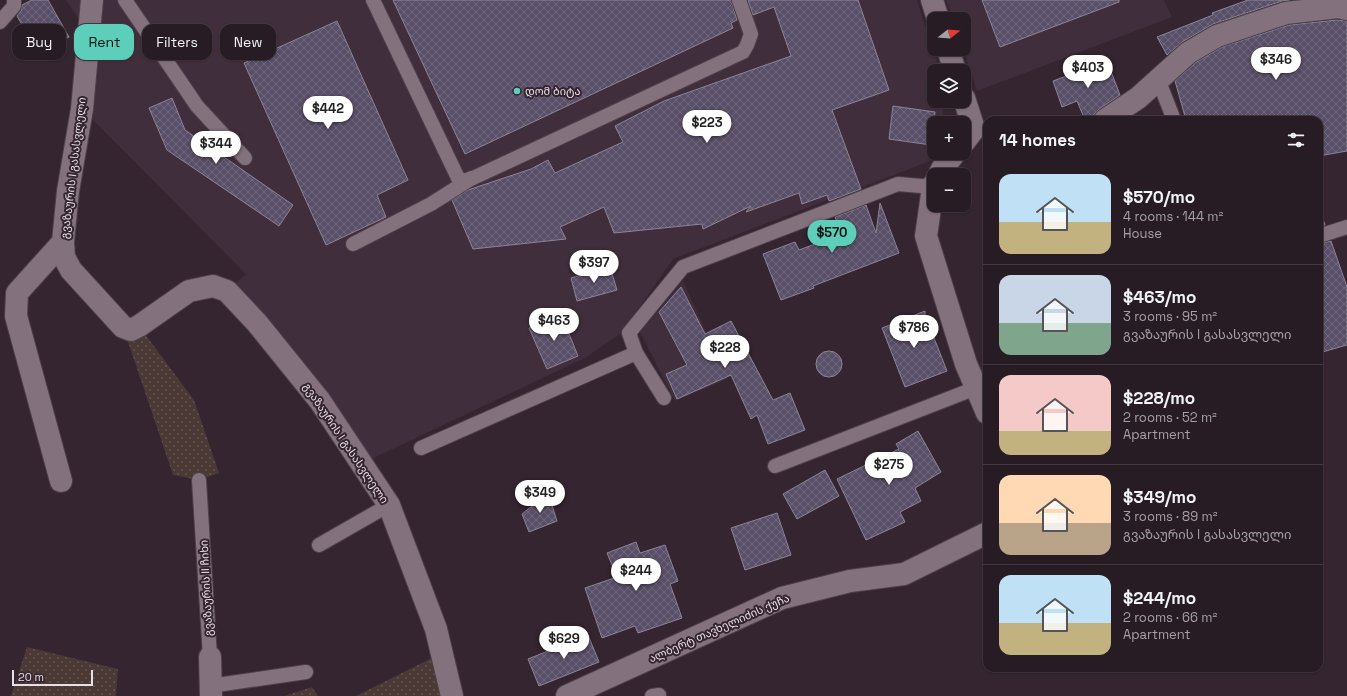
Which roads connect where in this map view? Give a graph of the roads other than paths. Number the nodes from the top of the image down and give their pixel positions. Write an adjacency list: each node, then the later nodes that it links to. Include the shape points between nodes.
1 (14, 0): 9 (lane, via 14,6)
2 (92, 0): 23 (street, გვაზაურის I გასასვლელი, via 82,108 68,191)
3 (125, 0): 15 (lane, via 197,106)
4 (373, 0): 18 (lane, via 458,178 464,181)
5 (738, 0): 18 (lane, via 751,34 743,52)
6 (932, 0): 8 (street)
7 (1347, 9): 10 (street, via 1338,7 1286,13 1217,36 1188,53)
8 (936, 12)
9 (0, 22)
10 (1158, 79): 12 (street, via 1138,98); 13 (lane)
11 (967, 108): 14 (street)
12 (1111, 116)
13 (1172, 116)
14 (975, 134)
15 (245, 158)
16 (949, 160): 17 (street)
17 (943, 168)
18 (473, 178): 24 (lane, via 431,204)
19 (927, 182): 25 (lane, via 898,184 683,268 629,334)
20 (930, 212): 26 (street, via 926,236)
21 (1347, 227): 22 (lane)
22 (1323, 235)
23 (63, 242): 32 (street, via 17,293 16,316); 33 (street, გვაზაურის I გასასვლელი, via 64,257 71,270 123,327 131,330 189,291 213,286 227,291 257,323 320,401)
24 (353, 244)
25 (636, 353): 27 (lane); 29 (lane)
26 (976, 388): 28 (street); 30 (lane)
27 (664, 398)
28 (983, 404)
29 (421, 448)
30 (775, 466)
31 (199, 480): 36 (lane, გვაზაურის II ჩიხი)
32 (61, 481)
33 (389, 504): 35 (lane); 39 (street, გვაზაურის I გასასვლელი, via 436,629)
34 (983, 535): 40 (street, ალბერტ თავხელიძის ქუჩა, via 904,574 850,580 782,598)
35 (318, 545)
36 (210, 657): 38 (street, გვაზაურის II ჩიხი)
37 (306, 672): 38 (lane)
38 (211, 691)
39 (452, 696)
40 (567, 696)

